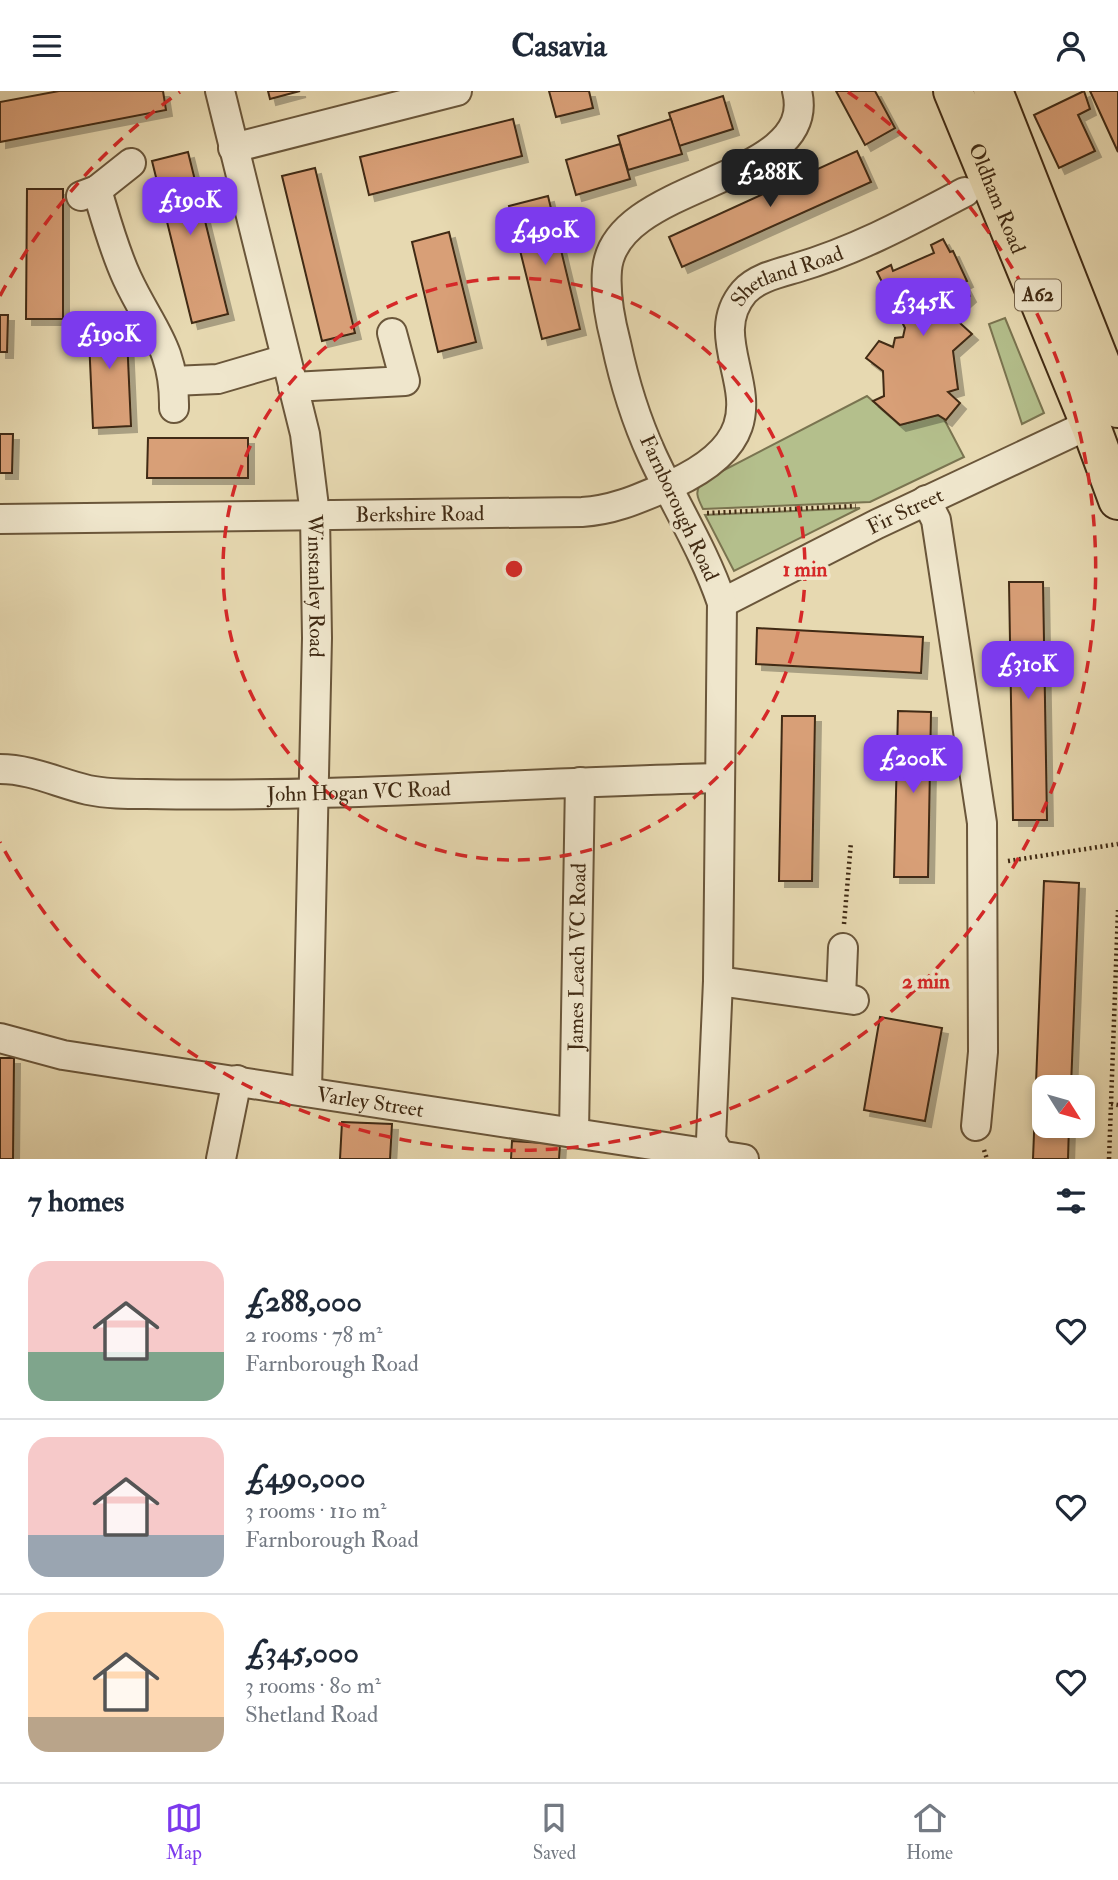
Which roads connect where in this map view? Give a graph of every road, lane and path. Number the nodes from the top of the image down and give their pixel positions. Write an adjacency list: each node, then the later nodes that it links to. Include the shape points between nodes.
1 (220, 91): 6 (street, Winstanley Road)
2 (457, 91): 6 (street)
3 (797, 91): 13 (street, Farnborough Road, via 796,123 782,142 642,218 621,235 609,257 607,294 618,351 638,418)
4 (953, 91): 12 (highway, Oldham Road / A62)
5 (993, 91): 12 (highway, Oldham Road / A62)
6 (233, 148): 10 (street, Winstanley Road)
7 (131, 163): 10 (street, via 89,193 123,270 164,344 174,395)
8 (956, 196): 13 (street, Shetland Road, via 867,244 748,287 731,327 739,389 738,429 733,441 710,462)
9 (392, 333): 11 (street, via 405,381)
10 (286, 359): 11 (street, Winstanley Road)
11 (293, 387): 16 (street, Winstanley Road, via 307,447)
12 (1104, 416): 14 (street, Fir Street); 15 (highway, Oldham Road / A62)
13 (668, 486): 16 (street, Berkshire Road, via 606,511); 17 (street, Farnborough Road)
14 (926, 500): 19 (street, Fir Street); 27 (street, via 936,520 982,823)
15 (1118, 500)
16 (315, 515): 18 (street, Berkshire Road); 24 (street, Winstanley Road)
17 (686, 517): 19 (path, via 866,505); 20 (street, Farnborough Road)
18 (0, 519)
19 (877, 524): 20 (street, Fir Street)
20 (722, 603): 22 (street, Farnborough Road)
21 (0, 769): 24 (street, John Hogan VC Road, via 117,794)
22 (720, 778): 23 (street, John Hogan VC Road); 30 (street, Farnborough Road)
23 (580, 782): 24 (street, John Hogan VC Road); 37 (street, James Leach VC Road)
24 (315, 795): 33 (street, Winstanley Road)
25 (851, 842): 29 (path)
26 (1118, 844): 27 (path)
27 (983, 865): 36 (street, via 983,1039)
28 (1118, 910): 34 (path)
29 (842, 946): 30 (street, via 848,999)
30 (718, 981): 38 (street, Farnborough Road, via 711,1139)
31 (0, 1038): 32 (street, Varley Street, via 63,1055)
32 (237, 1080): 33 (street, Varley Street); 39 (street)
33 (307, 1092): 37 (street, Varley Street)
34 (1111, 1104): 35 (path); 40 (path)
35 (1118, 1105)
36 (976, 1125)
37 (575, 1132): 38 (street, Varley Street)
38 (729, 1158)
39 (221, 1159)
40 (1109, 1159)

